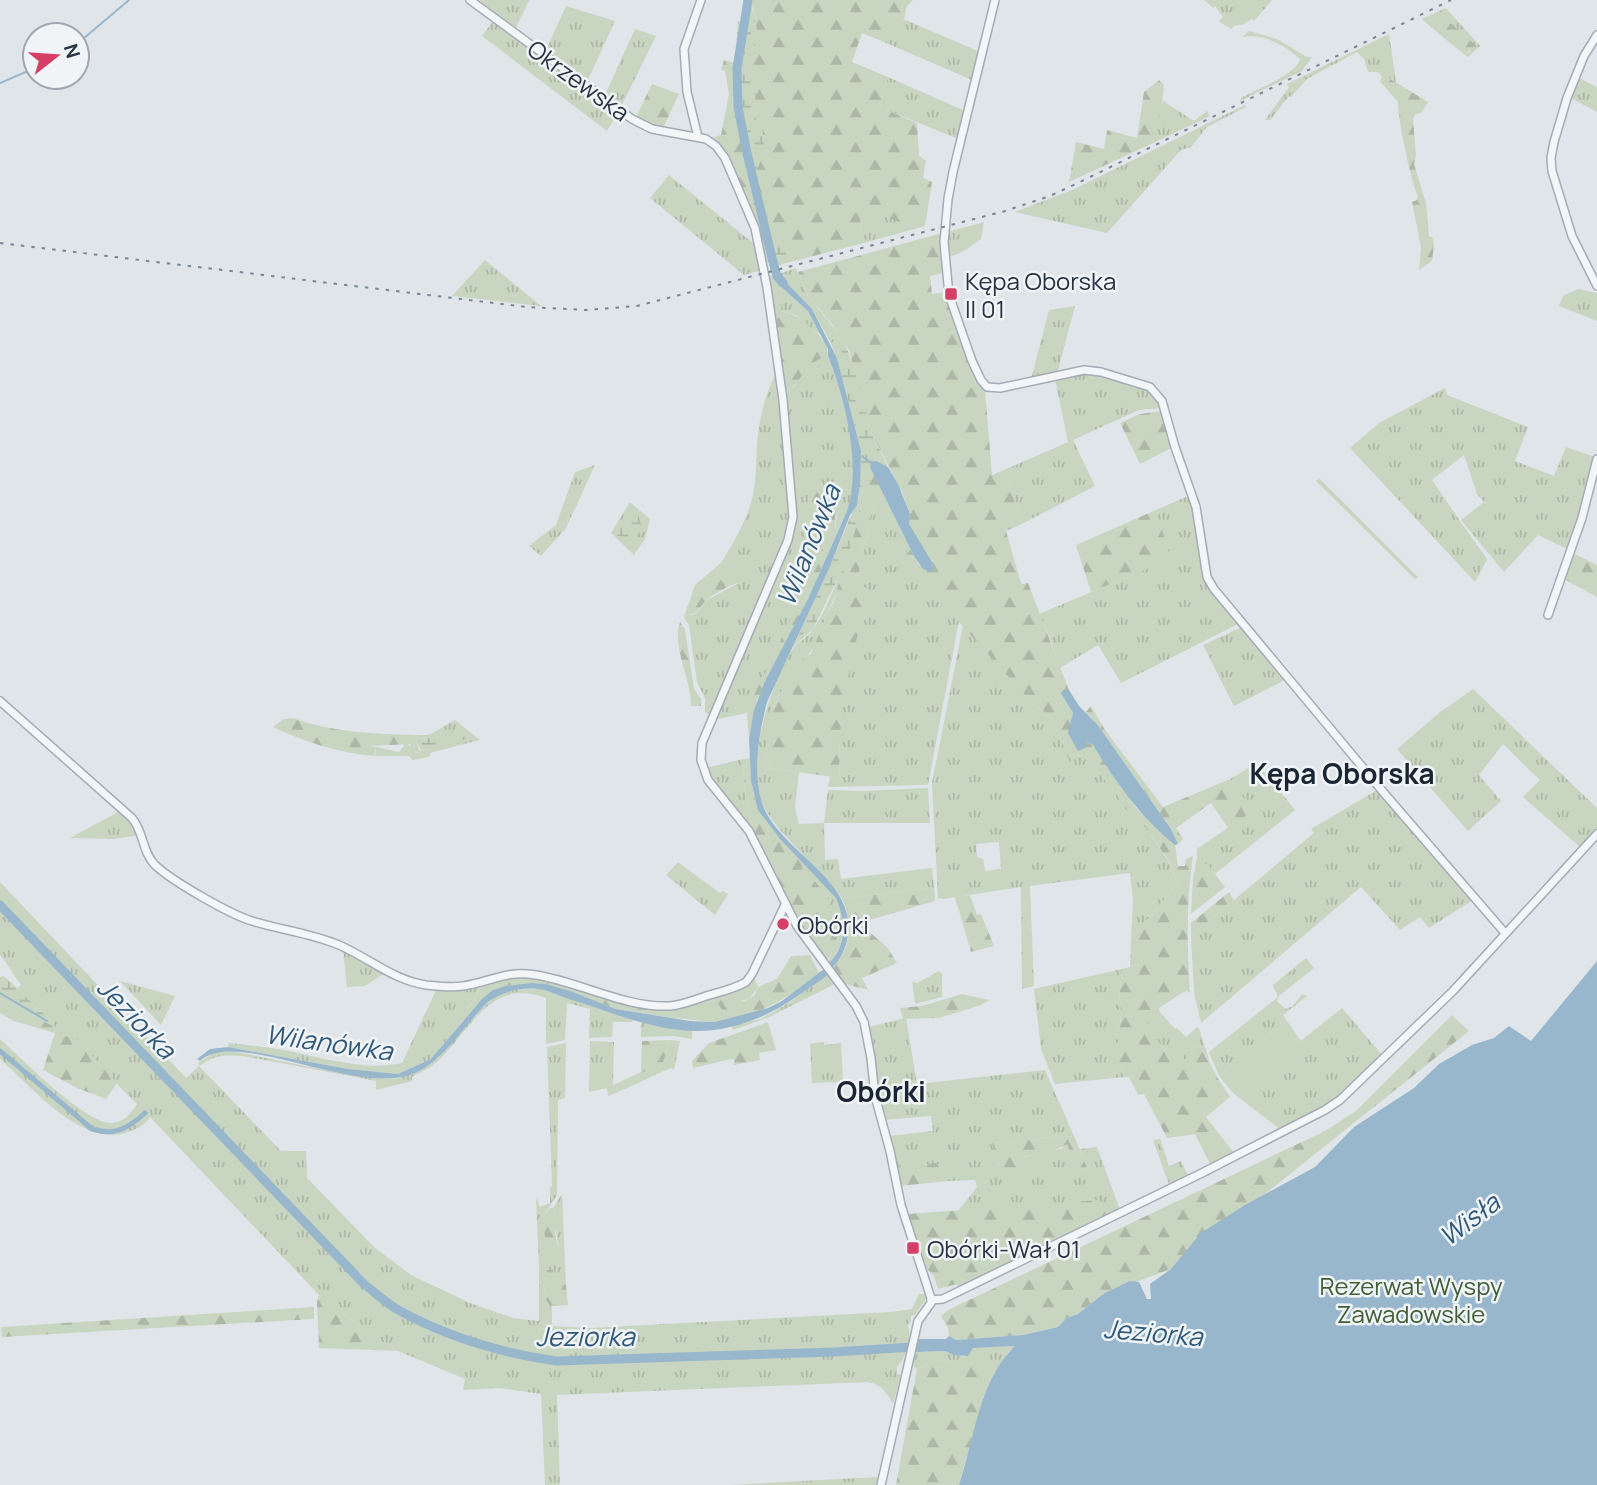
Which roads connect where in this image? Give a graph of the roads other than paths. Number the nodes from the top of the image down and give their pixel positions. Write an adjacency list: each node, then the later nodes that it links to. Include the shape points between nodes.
1 (470, 0): 5 (street, Okrzewska, via 632,119 662,132)
2 (701, 0): 5 (street, via 684,49 689,106)
3 (995, 0): 12 (street, via 944,227 949,295 981,380 990,388 1000,388 1092,370 1154,389 1162,401 1196,507 1201,548 1214,589)
4 (1597, 34): 6 (street, via 1567,98 1551,158 1572,236)
5 (698, 137): 11 (street, via 711,142 725,158 760,247 783,400 793,517 788,540 702,743 701,760 708,780 758,846)
6 (1597, 286)
7 (1597, 459): 8 (street)
8 (1548, 615)
9 (0, 701): 11 (street, via 132,818 157,867 243,918 324,939 417,983 456,987 522,973 635,1002 682,1004 746,982)
10 (1597, 834): 12 (street)
11 (785, 905): 13 (street, via 864,1022 875,1096 899,1198)
12 (1505, 933): 13 (street, via 1417,1028 1325,1110 943,1299)
13 (931, 1300): 14 (street, via 920,1315)
14 (881, 1485)

